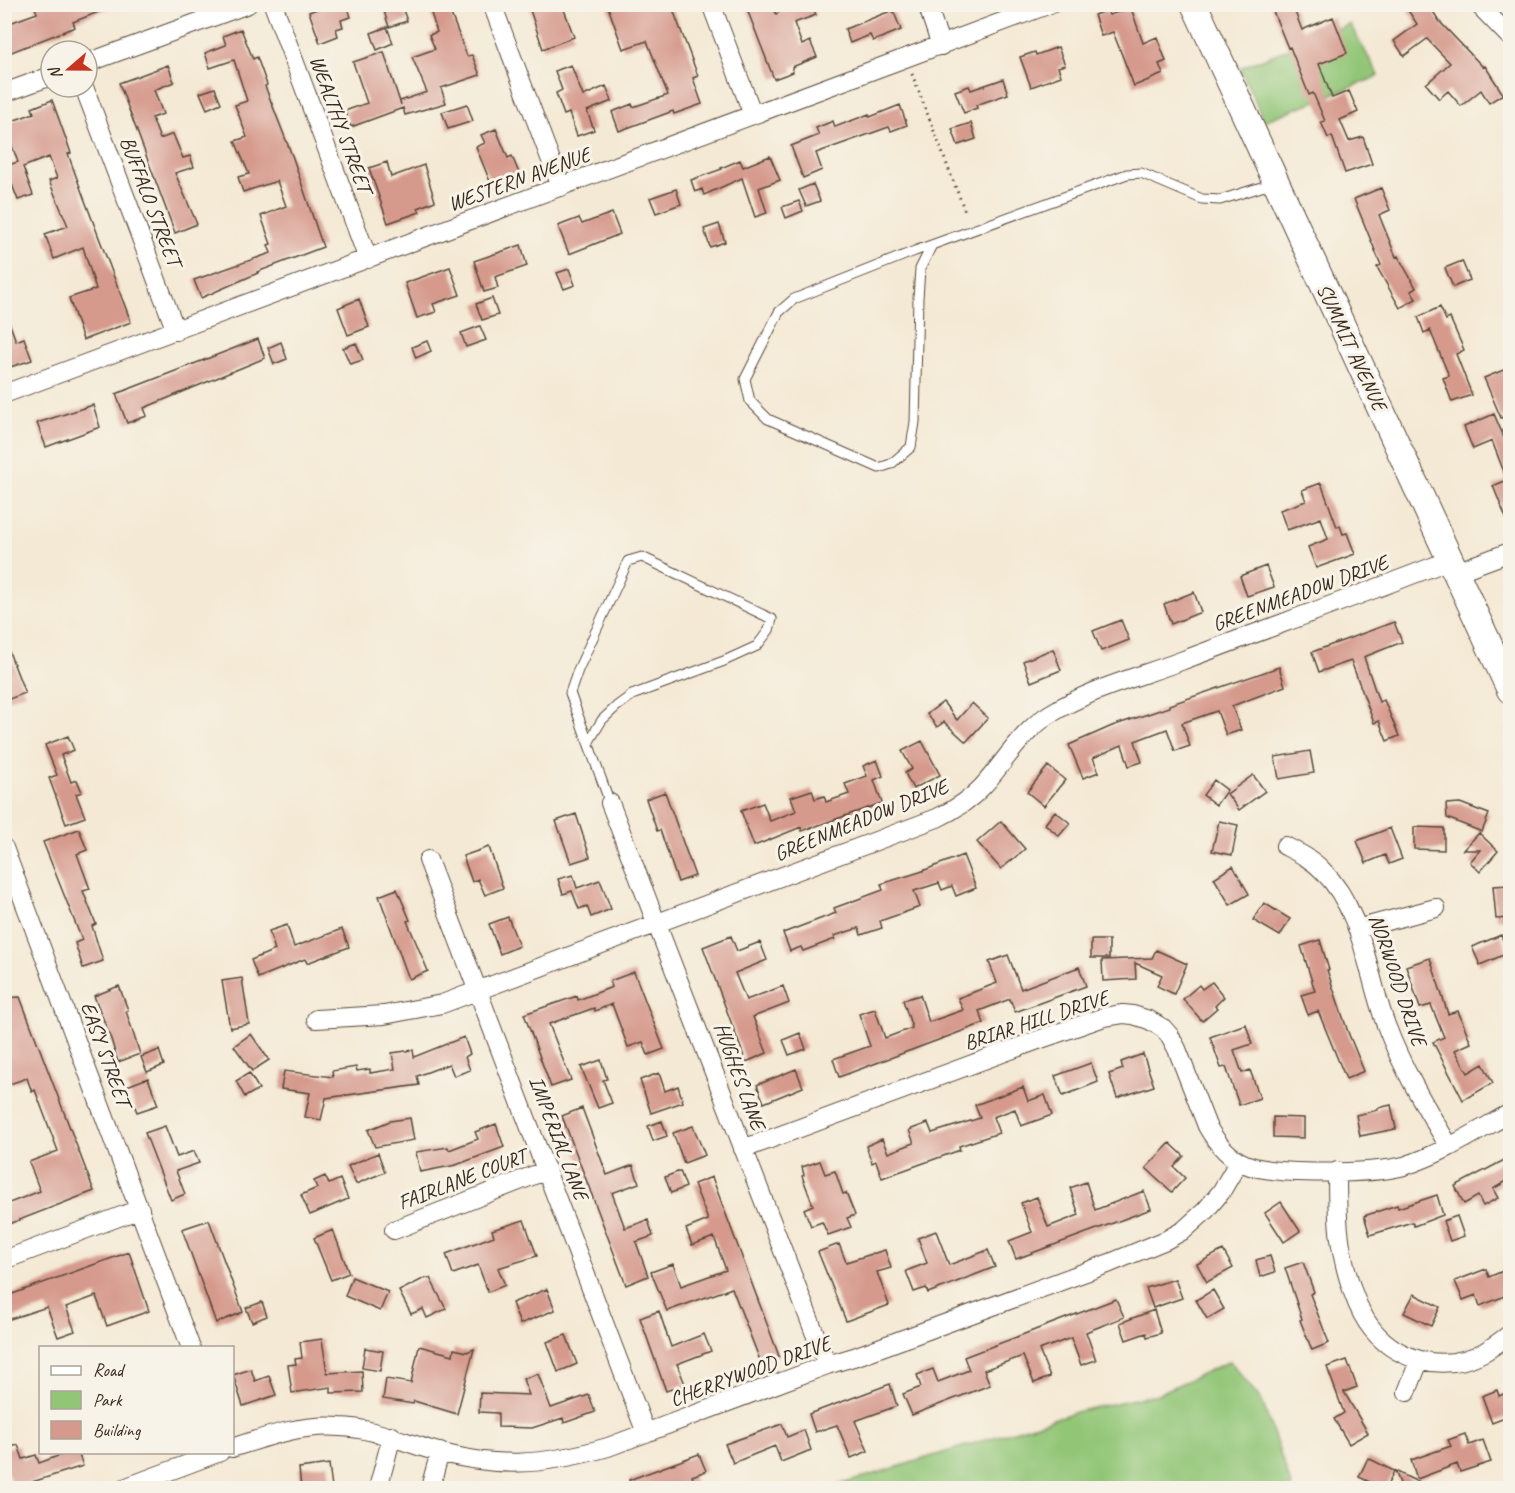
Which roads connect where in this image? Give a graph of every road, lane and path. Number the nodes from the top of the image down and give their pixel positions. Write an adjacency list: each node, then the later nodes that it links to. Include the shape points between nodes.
1 (248, 4): 11 (street)
2 (273, 4): 21 (street, WEALTHY STREET)
3 (492, 4): 18 (street)
4 (711, 4): 16 (street)
5 (927, 4): 10 (street)
6 (1050, 4): 10 (street, WESTERN AVENUE)
7 (1194, 4): 17 (main road, SUMMIT AVENUE)
8 (1478, 4): 9 (street)
9 (1510, 37)
10 (941, 46): 16 (street, WESTERN AVENUE)
11 (99, 59)
12 (912, 74): 19 (path)
13 (39, 80): 14 (street)
14 (4, 93)
15 (89, 99): 22 (street, BUFFALO STREET)
16 (753, 115): 18 (street, WESTERN AVENUE)
17 (1276, 182): 20 (lane, via 1220,200 1202,199 1141,174 1127,174); 25 (main road, SUMMIT AVENUE)
18 (561, 187): 21 (street, WESTERN AVENUE)
19 (966, 214)
20 (932, 245): 20 (lane, via 794,299 779,312 745,380 750,401 768,419 879,468 901,457 911,447 915,422 920,269)
21 (368, 259): 22 (street, WESTERN AVENUE)
22 (176, 331): 23 (street, WESTERN AVENUE)
23 (4, 394)
24 (1510, 552): 25 (street, GREENMEADOW DRIVE)
25 (1453, 566): 26 (main road, SUMMIT AVENUE); 33 (street, GREENMEADOW DRIVE, via 1368,592 1067,705 1032,728 981,788 953,811)
26 (1510, 690)
27 (588, 743): 27 (lane, via 617,705 632,695 757,646 772,619 642,557 628,561 570,693); 28 (lane)
28 (610, 803): 33 (street, HUGHES LANE)
29 (1285, 846): 34 (street, NORWOOD DRIVE, via 1308,858 1338,887)
30 (4, 848): 43 (street, EASY STREET)
31 (428, 860): 35 (street, IMPERIAL LANE)
32 (1436, 908): 34 (street)
33 (658, 923): 35 (street, GREENMEADOW DRIVE); 39 (street, HUGHES LANE)
34 (1357, 929): 38 (street, NORWOOD DRIVE, via 1387,1027)
35 (478, 990): 36 (street, GREENMEADOW DRIVE, via 425,1009); 41 (street, IMPERIAL LANE)
36 (316, 1018)
37 (1510, 1113): 38 (street, BRIAR HILL DRIVE)
38 (1449, 1146): 42 (street, BRIAR HILL DRIVE, via 1403,1166)
39 (743, 1149): 40 (street, BRIAR HILL DRIVE, via 1035,1041 1123,1014 1149,1020 1170,1036 1207,1126 1226,1152); 49 (street, HUGHES LANE)
40 (1239, 1161): 42 (street, BRIAR HILL DRIVE, via 1260,1170); 49 (street, CHERRYWOOD DRIVE, via 1205,1211 1166,1240)
41 (547, 1170): 44 (street, FAIRLANE COURT); 51 (street, IMPERIAL LANE)
42 (1336, 1172): 48 (street, via 1339,1230 1360,1308 1376,1334 1403,1355)
43 (140, 1209): 45 (street); 47 (street, EASY STREET)
44 (394, 1230)
45 (4, 1260)
46 (1510, 1334): 48 (street, via 1469,1358 1437,1364)
47 (191, 1346)
48 (1419, 1361): 50 (street)
49 (827, 1365): 51 (street, CHERRYWOOD DRIVE)
50 (1407, 1392)
51 (646, 1433): 54 (street, CHERRYWOOD DRIVE, via 576,1456 526,1463 472,1460)
52 (392, 1437): 53 (street, CHERRYWOOD DRIVE, via 362,1429 322,1426 276,1433); 54 (street, CHERRYWOOD DRIVE); 58 (street)
53 (234, 1447)
54 (440, 1452): 59 (street)
55 (215, 1454): 56 (street)
56 (145, 1485): 57 (street)
57 (124, 1488)
58 (378, 1488)
59 (430, 1488)

